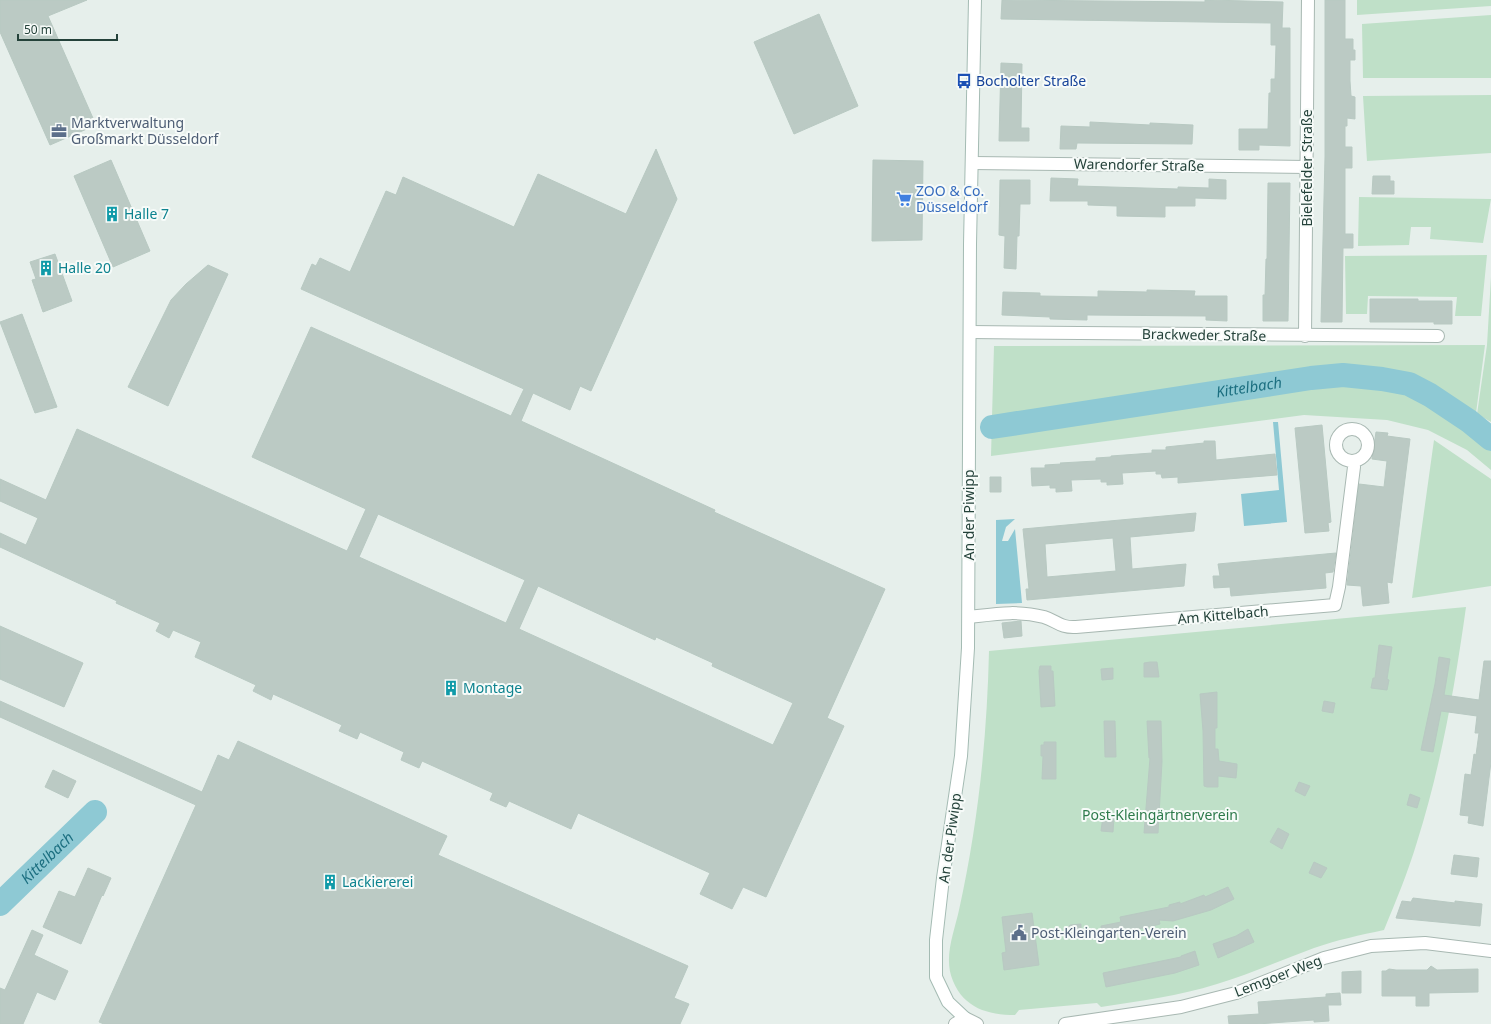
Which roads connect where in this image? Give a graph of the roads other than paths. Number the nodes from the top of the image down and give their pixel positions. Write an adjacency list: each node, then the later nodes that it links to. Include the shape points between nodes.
1 (975, 0): 3 (street, An der Piwipp)
2 (1308, 0): 4 (street, Bielefelder Straße)
3 (972, 163): 4 (street, Warendorfer Straße); 5 (street, An der Piwipp)
4 (1307, 167): 6 (street, Bielefelder Straße)
5 (970, 332): 6 (street, Brackweder Straße); 9 (street, An der Piwipp)
6 (1306, 336): 7 (street, Brackweder Straße)
7 (1438, 336)
8 (1353, 461): 9 (street, Am Kittelbach, via 1335,605 1067,628 1044,618 1012,612)
9 (969, 617): 11 (street, An der Piwipp, via 961,756 936,946 936,977)
10 (1491, 951): 13 (street, Lemgoer Weg, via 1425,942 1371,946 1324,958 1236,993 1181,1007)
11 (960, 1021): 12 (street)
12 (977, 1024)
13 (1065, 1024)

